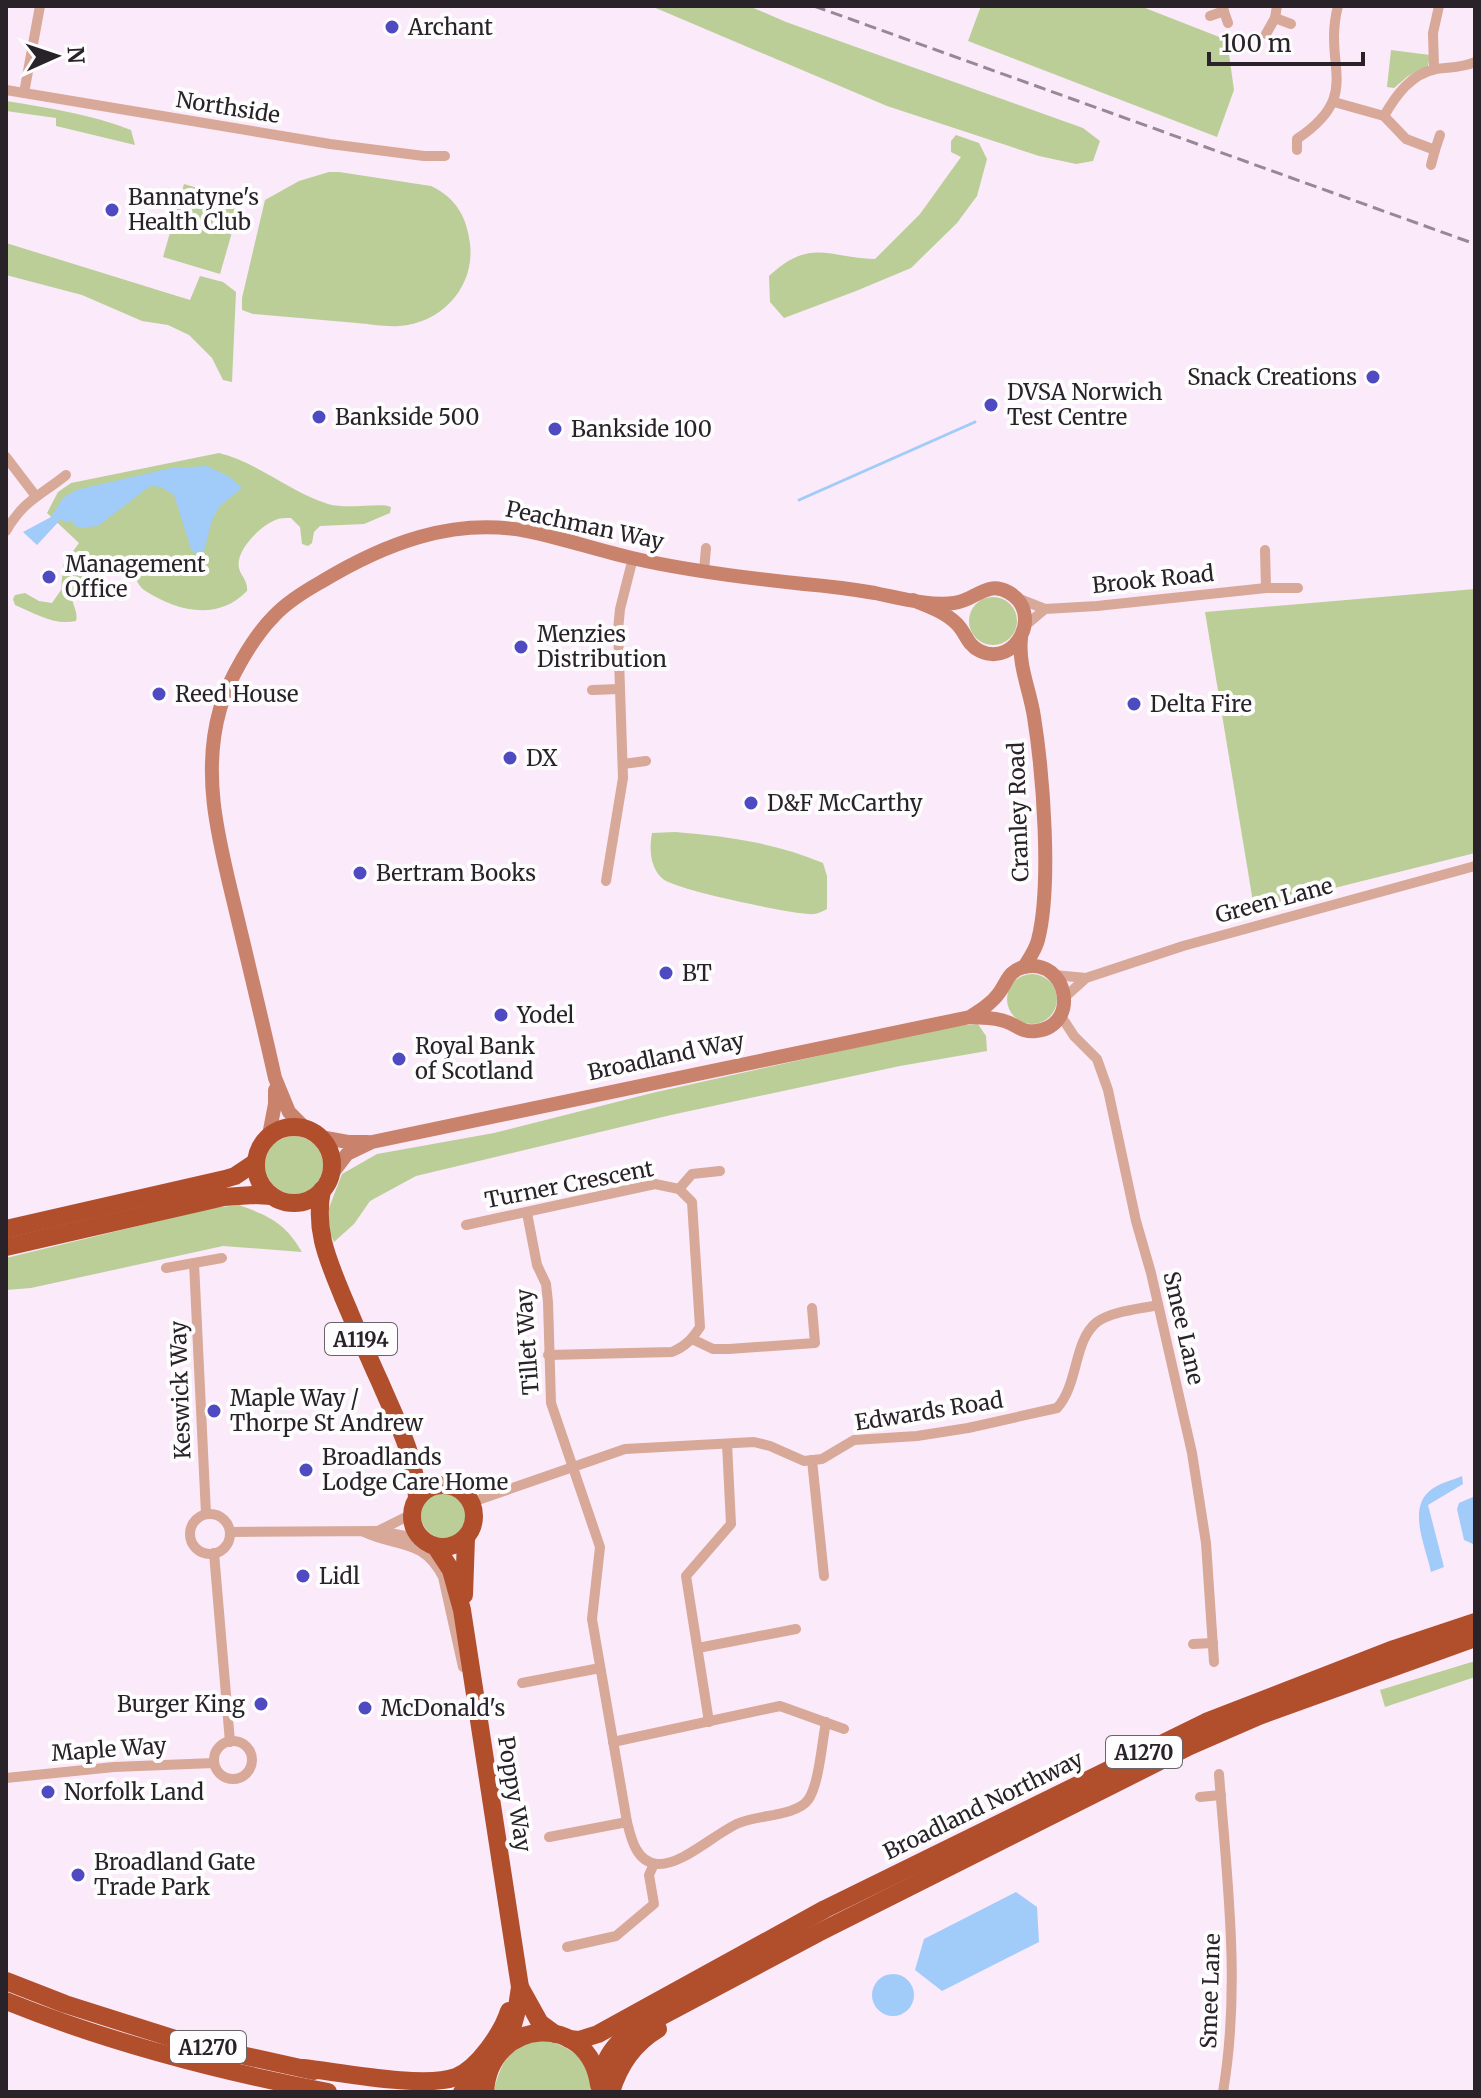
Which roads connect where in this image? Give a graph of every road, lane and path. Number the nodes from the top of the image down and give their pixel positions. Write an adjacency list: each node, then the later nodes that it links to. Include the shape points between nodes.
1 (40, 6): 13 (street)
2 (1277, 6): 7 (street)
3 (1338, 6): 14 (street)
4 (1439, 6): 11 (street)
5 (1224, 13): 6 (street)
6 (1210, 16)
7 (1275, 18): 8 (street); 9 (street)
8 (1291, 24)
9 (1266, 34)
10 (1475, 62): 11 (street)
11 (1434, 69): 15 (street, via 1403,87)
12 (6, 90): 13 (street, Northside)
13 (24, 93): 19 (street, Northside, via 330,144)
14 (1334, 102): 15 (street); 17 (street, via 1319,123)
15 (1384, 116): 18 (street, via 1406,139)
16 (1440, 135): 18 (street)
17 (1293, 141)
18 (1435, 150): 20 (street)
19 (445, 156)
20 (1431, 165)
21 (6, 457): 23 (street)
22 (66, 475): 23 (street)
23 (35, 495): 24 (street)
24 (6, 531)
25 (706, 548): 28 (street)
26 (1265, 550): 29 (street)
27 (633, 558): 28 (street, Peachman Way); 39 (street, via 619,620); 56 (street, Peachman Way, via 500,527 427,534 379,552 306,591 273,616 253,645 220,709 211,789)
28 (704, 571): 33 (street, Peachman Way)
29 (1266, 588): 30 (street, Brook Road); 34 (street, Brook Road)
30 (1298, 588)
31 (1017, 598): 32 (street, Peachman Way, via 988,588); 34 (street, Brook Road); 36 (street, via 1024,611)
32 (968, 599): 33 (street, Peachman Way); 35 (street)
33 (913, 600): 35 (street, Peachman Way)
34 (1045, 609): 36 (street)
35 (959, 626): 37 (street, Peachman Way, via 972,646)
36 (1024, 632): 37 (street, via 1012,647); 38 (street, Cranley Road)
37 (992, 654): 38 (street)
38 (1024, 680): 45 (street, Cranley Road, via 1036,730 1041,788)
39 (620, 689): 40 (street); 42 (street)
40 (592, 690)
41 (646, 761): 42 (street)
42 (623, 764): 44 (street)
43 (1475, 866): 48 (street, Green Lane)
44 (606, 881)
45 (1038, 943): 46 (street, Cranley Road); 47 (street, Cranley Road)
46 (1024, 967): 47 (street); 49 (street, Broadland Way, via 1006,979)
47 (1050, 972): 48 (street, Green Lane); 50 (street)
48 (1086, 978): 50 (street, Green Lane)
49 (1000, 992): 52 (street, Broadland Way); 53 (street, via 1000,1008)
50 (1065, 997): 51 (street)
51 (1061, 1016): 54 (street); 55 (street, Smee Lane)
52 (970, 1017): 53 (street, Broadland Way); 59 (street, Broadland Way)
53 (1008, 1022): 54 (street, Broadland Way, via 1029,1032)
54 (1048, 1028): 55 (street)
55 (1074, 1036): 73 (street, Smee Lane, via 1097,1059 1108,1090)
56 (275, 1078): 57 (street, Peachman Way, via 289,1112); 58 (street, Peachman Way)
57 (313, 1132): 58 (highway, via 286,1127); 59 (street, Broadland Way, via 348,1142); 62 (highway, via 331,1156)
58 (269, 1135): 60 (highway)
59 (372, 1142): 62 (street, Broadland Way, via 347,1154)
60 (256, 1162): 64 (highway, via 259,1181); 67 (highway, via 225,1179)
61 (720, 1171): 63 (street, Turner Crescent, via 692,1174)
62 (327, 1182): 64 (highway, via 305,1202); 68 (highway, A1194, via 319,1209)
63 (679, 1189): 65 (street, Turner Crescent, via 655,1184); 75 (street, Turner Crescent, via 692,1202 700,1327)
64 (280, 1199): 68 (highway, A1194, via 301,1211); 69 (highway, via 224,1197)
65 (527, 1213): 66 (street, Turner Crescent); 76 (street, Tillet Way, via 546,1284)
66 (466, 1225)
67 (6, 1229)
68 (320, 1236): 77 (highway, A1194)
69 (6, 1247)
70 (222, 1258): 71 (street)
71 (194, 1263): 72 (street); 84 (street, Keswick Way)
72 (166, 1268)
73 (1158, 1305): 79 (street, Edwards Road, via 1095,1323 1085,1336 1070,1391 1057,1408 968,1428 854,1440); 96 (street, Smee Lane, via 1192,1453)
74 (812, 1308): 75 (street, via 815,1343 713,1349)
75 (692, 1339): 76 (street, via 672,1352)
76 (548, 1355): 80 (street, Tillet Way, via 551,1403)
77 (406, 1440): 81 (highway, A1194, via 435,1476); 83 (highway, A1194, via 417,1475)
78 (727, 1444): 79 (street, via 754,1442); 80 (street, via 625,1449); 98 (street, via 731,1524 686,1576)
79 (812, 1460): 91 (street)
80 (571, 1466): 82 (street); 100 (street, Tillet Way, via 600,1547 592,1619)
81 (451, 1485): 82 (highway); 83 (highway, via 432,1486)
82 (472, 1502): 88 (highway, via 475,1521)
83 (414, 1506): 85 (street); 89 (highway, via 413,1523)
84 (206, 1514): 86 (street, via 223,1519); 90 (street, via 195,1521 192,1541 201,1551)
85 (378, 1531): 87 (street); 89 (street)
86 (230, 1532): 87 (street); 90 (street, via 225,1547)
87 (364, 1532): 105 (street, via 412,1545 436,1565)
88 (466, 1538): 89 (highway, via 457,1545); 92 (highway, Poppy Way)
89 (429, 1543): 92 (highway, Poppy Way, via 451,1570)
90 (214, 1553): 106 (street)
91 (824, 1576)
92 (462, 1610): 105 (highway, Poppy Way)
93 (1475, 1622): 121 (highway, Broadland Northway / A1270, via 1206,1722 825,1909 598,2034 579,2040)
94 (796, 1629): 98 (street)
95 (1475, 1638): 125 (highway, Broadland Northway / A1270, via 1190,1746 818,1933 628,2034 604,2060)
96 (1213, 1643): 97 (street); 99 (street, Smee Lane)
97 (1193, 1644)
98 (698, 1648): 102 (street)
99 (1214, 1662)
100 (600, 1668): 101 (street); 107 (street, Tillet Way)
101 (522, 1683)
102 (709, 1722): 103 (street, via 780,1706); 107 (street)
103 (826, 1722): 104 (street); 116 (street, via 814,1786 799,1808 741,1822 682,1857)
104 (844, 1729)
105 (481, 1731): 113 (highway, Poppy Way)
106 (230, 1742): 108 (street, via 218,1749); 108 (street, via 247,1748 250,1768 242,1777 230,1779)
107 (613, 1742): 114 (street, Tillet Way)
108 (214, 1763): 110 (street, Maple Way)
109 (1219, 1774): 111 (street, Smee Lane)
110 (6, 1778)
111 (1221, 1795): 112 (street); 129 (street, Smee Lane, via 1233,1955)
112 (1200, 1797)
113 (495, 1817): 119 (highway, Poppy Way); 123 (highway, via 494,1869 511,2003 490,2043 466,2072 441,2080)
114 (627, 1822): 115 (street); 116 (street, Tillet Way, via 642,1858)
115 (549, 1837)
116 (654, 1864): 117 (street, via 649,1875 654,1904 616,1936)
117 (567, 1947)
118 (6, 1981): 123 (highway, A1270, via 139,2029)
119 (520, 1987): 121 (highway, Poppy Way, via 540,2023); 122 (highway, Poppy Way)
120 (6, 2001): 126 (highway, A1270, via 171,2057)
121 (562, 2036): 122 (highway, Broadland Northway, via 539,2032); 125 (highway, Poppy Way, via 589,2057)
122 (508, 2043): 124 (highway, via 498,2052)
123 (303, 2068): 127 (highway, A1270)
124 (486, 2084): 128 (highway)
125 (603, 2089)
126 (328, 2092)
127 (415, 2092)
128 (462, 2092)
129 (1223, 2092)

